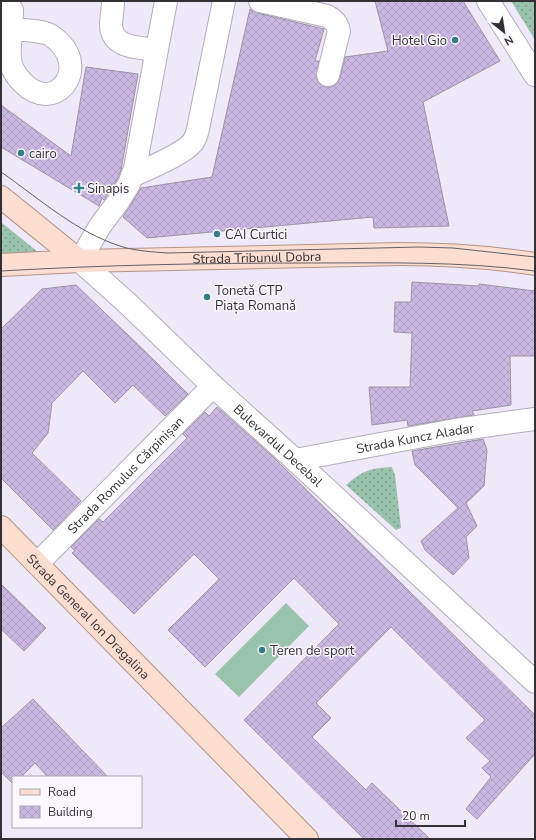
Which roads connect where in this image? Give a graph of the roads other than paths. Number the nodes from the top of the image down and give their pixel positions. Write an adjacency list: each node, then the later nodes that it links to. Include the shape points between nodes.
1 (113, 1): 6 (street, via 111,27 117,41 125,45)
2 (166, 1): 6 (street)
3 (224, 1): 9 (street, via 193,142 178,153)
4 (260, 1): 7 (street, via 333,19 340,31)
5 (488, 1): 8 (street)
6 (156, 50): 9 (street)
7 (328, 75)
8 (535, 75)
9 (132, 176): 11 (street)
10 (1, 198): 11 (main road)
11 (80, 261): 12 (main road, Strada Tribunul Dobra, via 439,254); 13 (main road); 14 (street, Bulevardul Decebal)
12 (535, 264)
13 (1, 265)
14 (213, 386): 16 (street, Bulevardul Decebal); 18 (street, Strada Romulus Cărpinișan)
15 (535, 418): 16 (street, Strada Kuncz Aladar)
16 (295, 460): 19 (street, Bulevardul Decebal)
17 (4, 535): 18 (main road, Strada General Ion Dragalina)
18 (38, 563): 20 (main road, Strada General Ion Dragalina)
19 (535, 682)
20 (308, 839)

